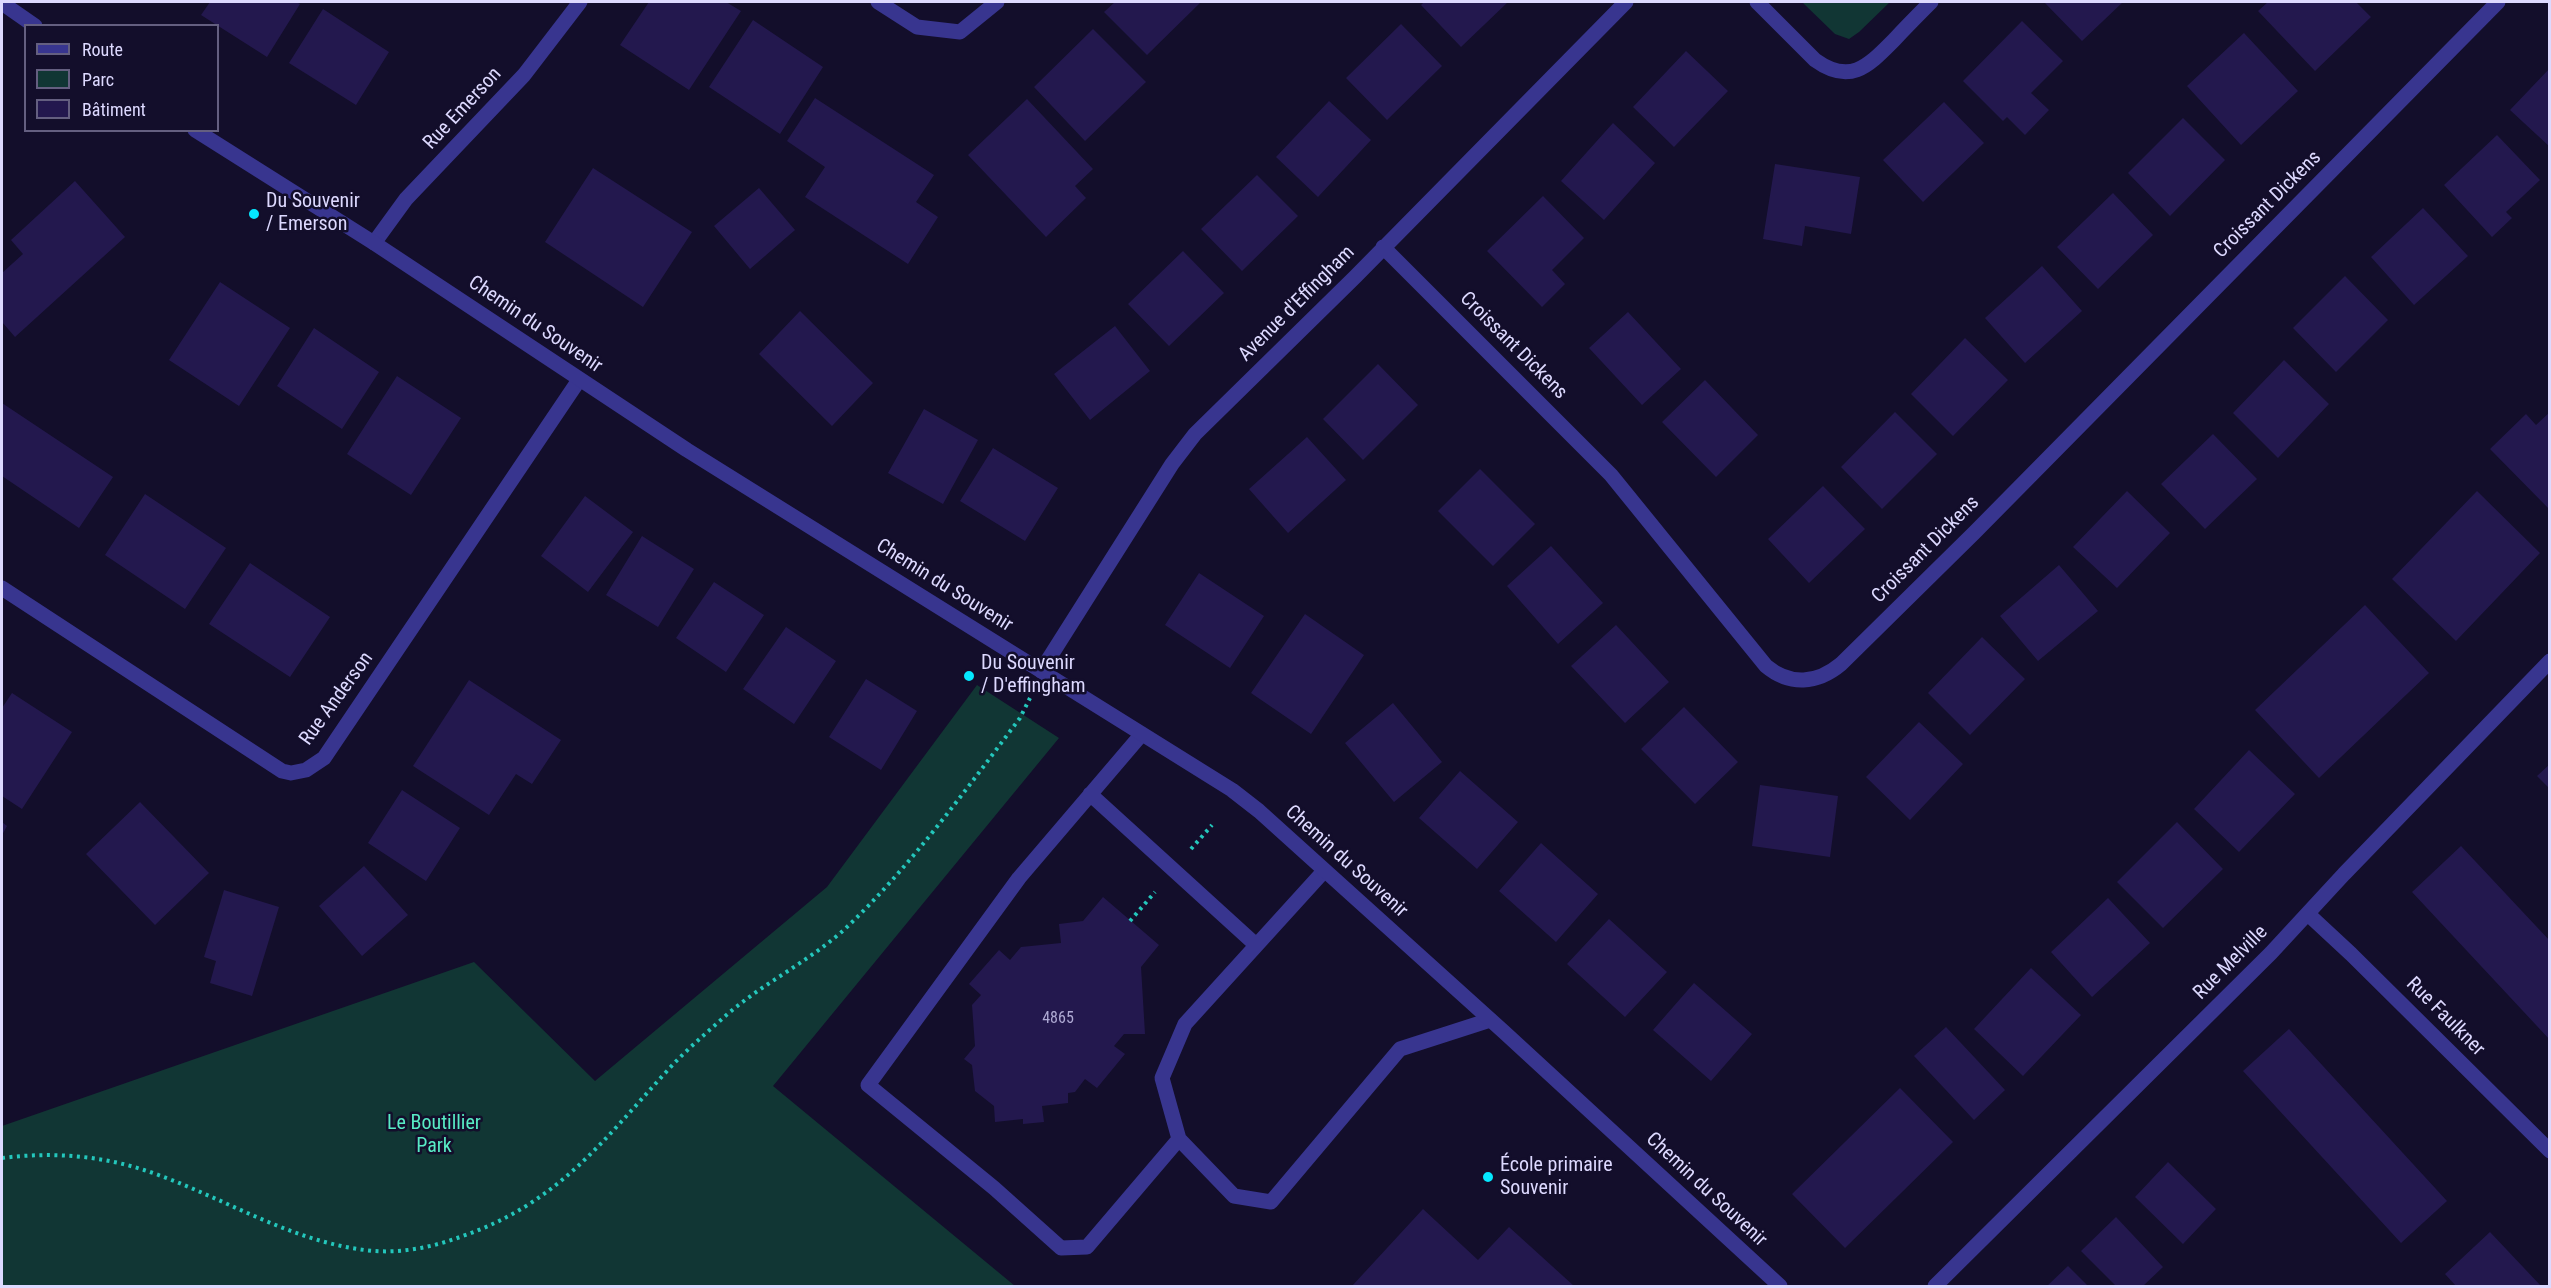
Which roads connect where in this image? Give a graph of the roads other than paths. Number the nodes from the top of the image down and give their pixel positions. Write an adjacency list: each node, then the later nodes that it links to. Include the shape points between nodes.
1 (580, 2): 11 (street, Rue Emerson, via 524,75 406,199)
2 (878, 2): 3 (street, via 916,27 960,32)
3 (997, 2)
4 (1626, 2): 12 (street, Avenue d'Effingham)
5 (1757, 2): 6 (street, via 1815,60 1826,68 1846,72 1856,71 1875,59)
6 (1931, 2)
7 (2498, 2): 12 (street, Croissant Dickens, via 1966,541 1841,664 1811,681 1783,677 1766,666 1611,475)
8 (2, 3): 9 (street)
9 (32, 24)
10 (198, 132): 11 (street, Chemin du Souvenir)
11 (374, 243): 13 (street, Chemin du Souvenir)
12 (1383, 247): 16 (street, Avenue d'Effingham, via 1183,448)
13 (579, 380): 14 (street, Rue Anderson, via 366,699 324,758 306,770 282,771); 16 (street, Chemin du Souvenir)
14 (2, 588)
15 (2550, 661): 20 (street, Rue Melville)
16 (1041, 672): 17 (street, Chemin du Souvenir)
17 (1141, 735): 18 (street); 19 (street, Chemin du Souvenir, via 1233,790)
18 (1090, 794): 21 (street); 23 (street, via 1019,878 868,1085 1061,1248 1087,1247)
19 (1324, 870): 21 (street); 22 (street, Chemin du Souvenir)
20 (2309, 915): 24 (street, Rue Faulkner); 26 (street, Rue Melville)
21 (1256, 945): 23 (street, via 1185,1024 1162,1078)
22 (1490, 1020): 23 (street, via 1400,1049 1270,1202 1234,1196); 25 (street, Chemin du Souvenir)
23 (1179, 1139)
24 (2550, 1150)
25 (1780, 1287)
26 (1935, 1287)

